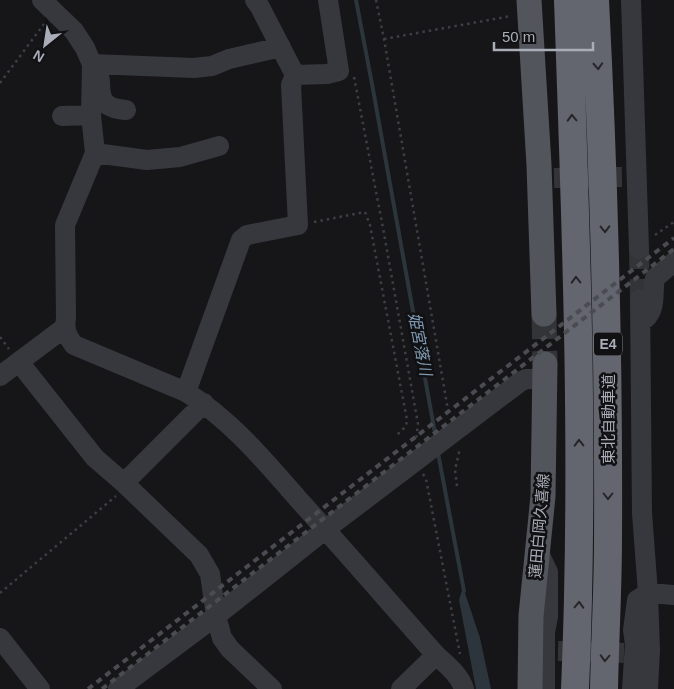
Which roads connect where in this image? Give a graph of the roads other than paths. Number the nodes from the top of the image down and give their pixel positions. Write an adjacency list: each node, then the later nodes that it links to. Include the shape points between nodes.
1 (255, 0): 8 (street)
2 (328, 0): 10 (street, via 339,71)
3 (568, 0): 42 (highway, 東北自動車道 / E4, one-way to 3, via 579,599 579,448)
4 (595, 0): 43 (highway, 東北自動車道 / E4, one-way to 43, via 608,353)
5 (631, 0): 16 (street, via 630,177)
6 (45, 3): 9 (street, via 74,31)
7 (530, 6): 19 (main road, via 547,178)
8 (281, 47): 9 (street, via 194,68); 10 (street)
9 (96, 64): 11 (street, via 103,102 113,109); 12 (street)
10 (296, 75): 25 (street, via 291,85 298,225 240,240)
11 (126, 110)
12 (91, 115): 13 (street); 15 (street)
13 (62, 116)
14 (219, 146): 15 (street, via 180,157 147,160)
15 (96, 153): 21 (street, via 65,225)
16 (639, 241)
17 (674, 262): 20 (street, via 655,278 651,313)
18 (640, 299): 20 (street)
19 (544, 314)
20 (641, 321): 30 (street, via 642,512)
21 (64, 328): 22 (street); 25 (street, via 74,345)
22 (19, 362): 24 (street); 27 (street, via 95,458)
23 (545, 371): 28 (street, via 520,382); 29 (main road, 蓮田白岡久喜線, via 543,496)
24 (0, 376)
25 (186, 392): 26 (street)
26 (204, 403): 27 (street); 28 (street, via 260,456)
27 (124, 482): 32 (street, via 206,565)
28 (326, 530): 32 (street); 34 (street)
29 (538, 552): 40 (main road, 蓮田白岡久喜線, via 531,616); 41 (street, via 548,572 545,632 551,651)
30 (648, 593): 31 (street); 44 (street, via 639,597 635,604 629,653); 45 (street)
31 (674, 595)
32 (216, 616): 37 (street); 38 (street, via 222,638 230,649)
33 (0, 638): 36 (street)
34 (436, 655): 35 (street); 39 (street)
35 (462, 684)
36 (40, 689)
37 (118, 689)
38 (272, 689)
39 (401, 689)
40 (530, 689)
41 (545, 689)
42 (575, 689)
43 (604, 689)
44 (632, 689)
45 (648, 689)

